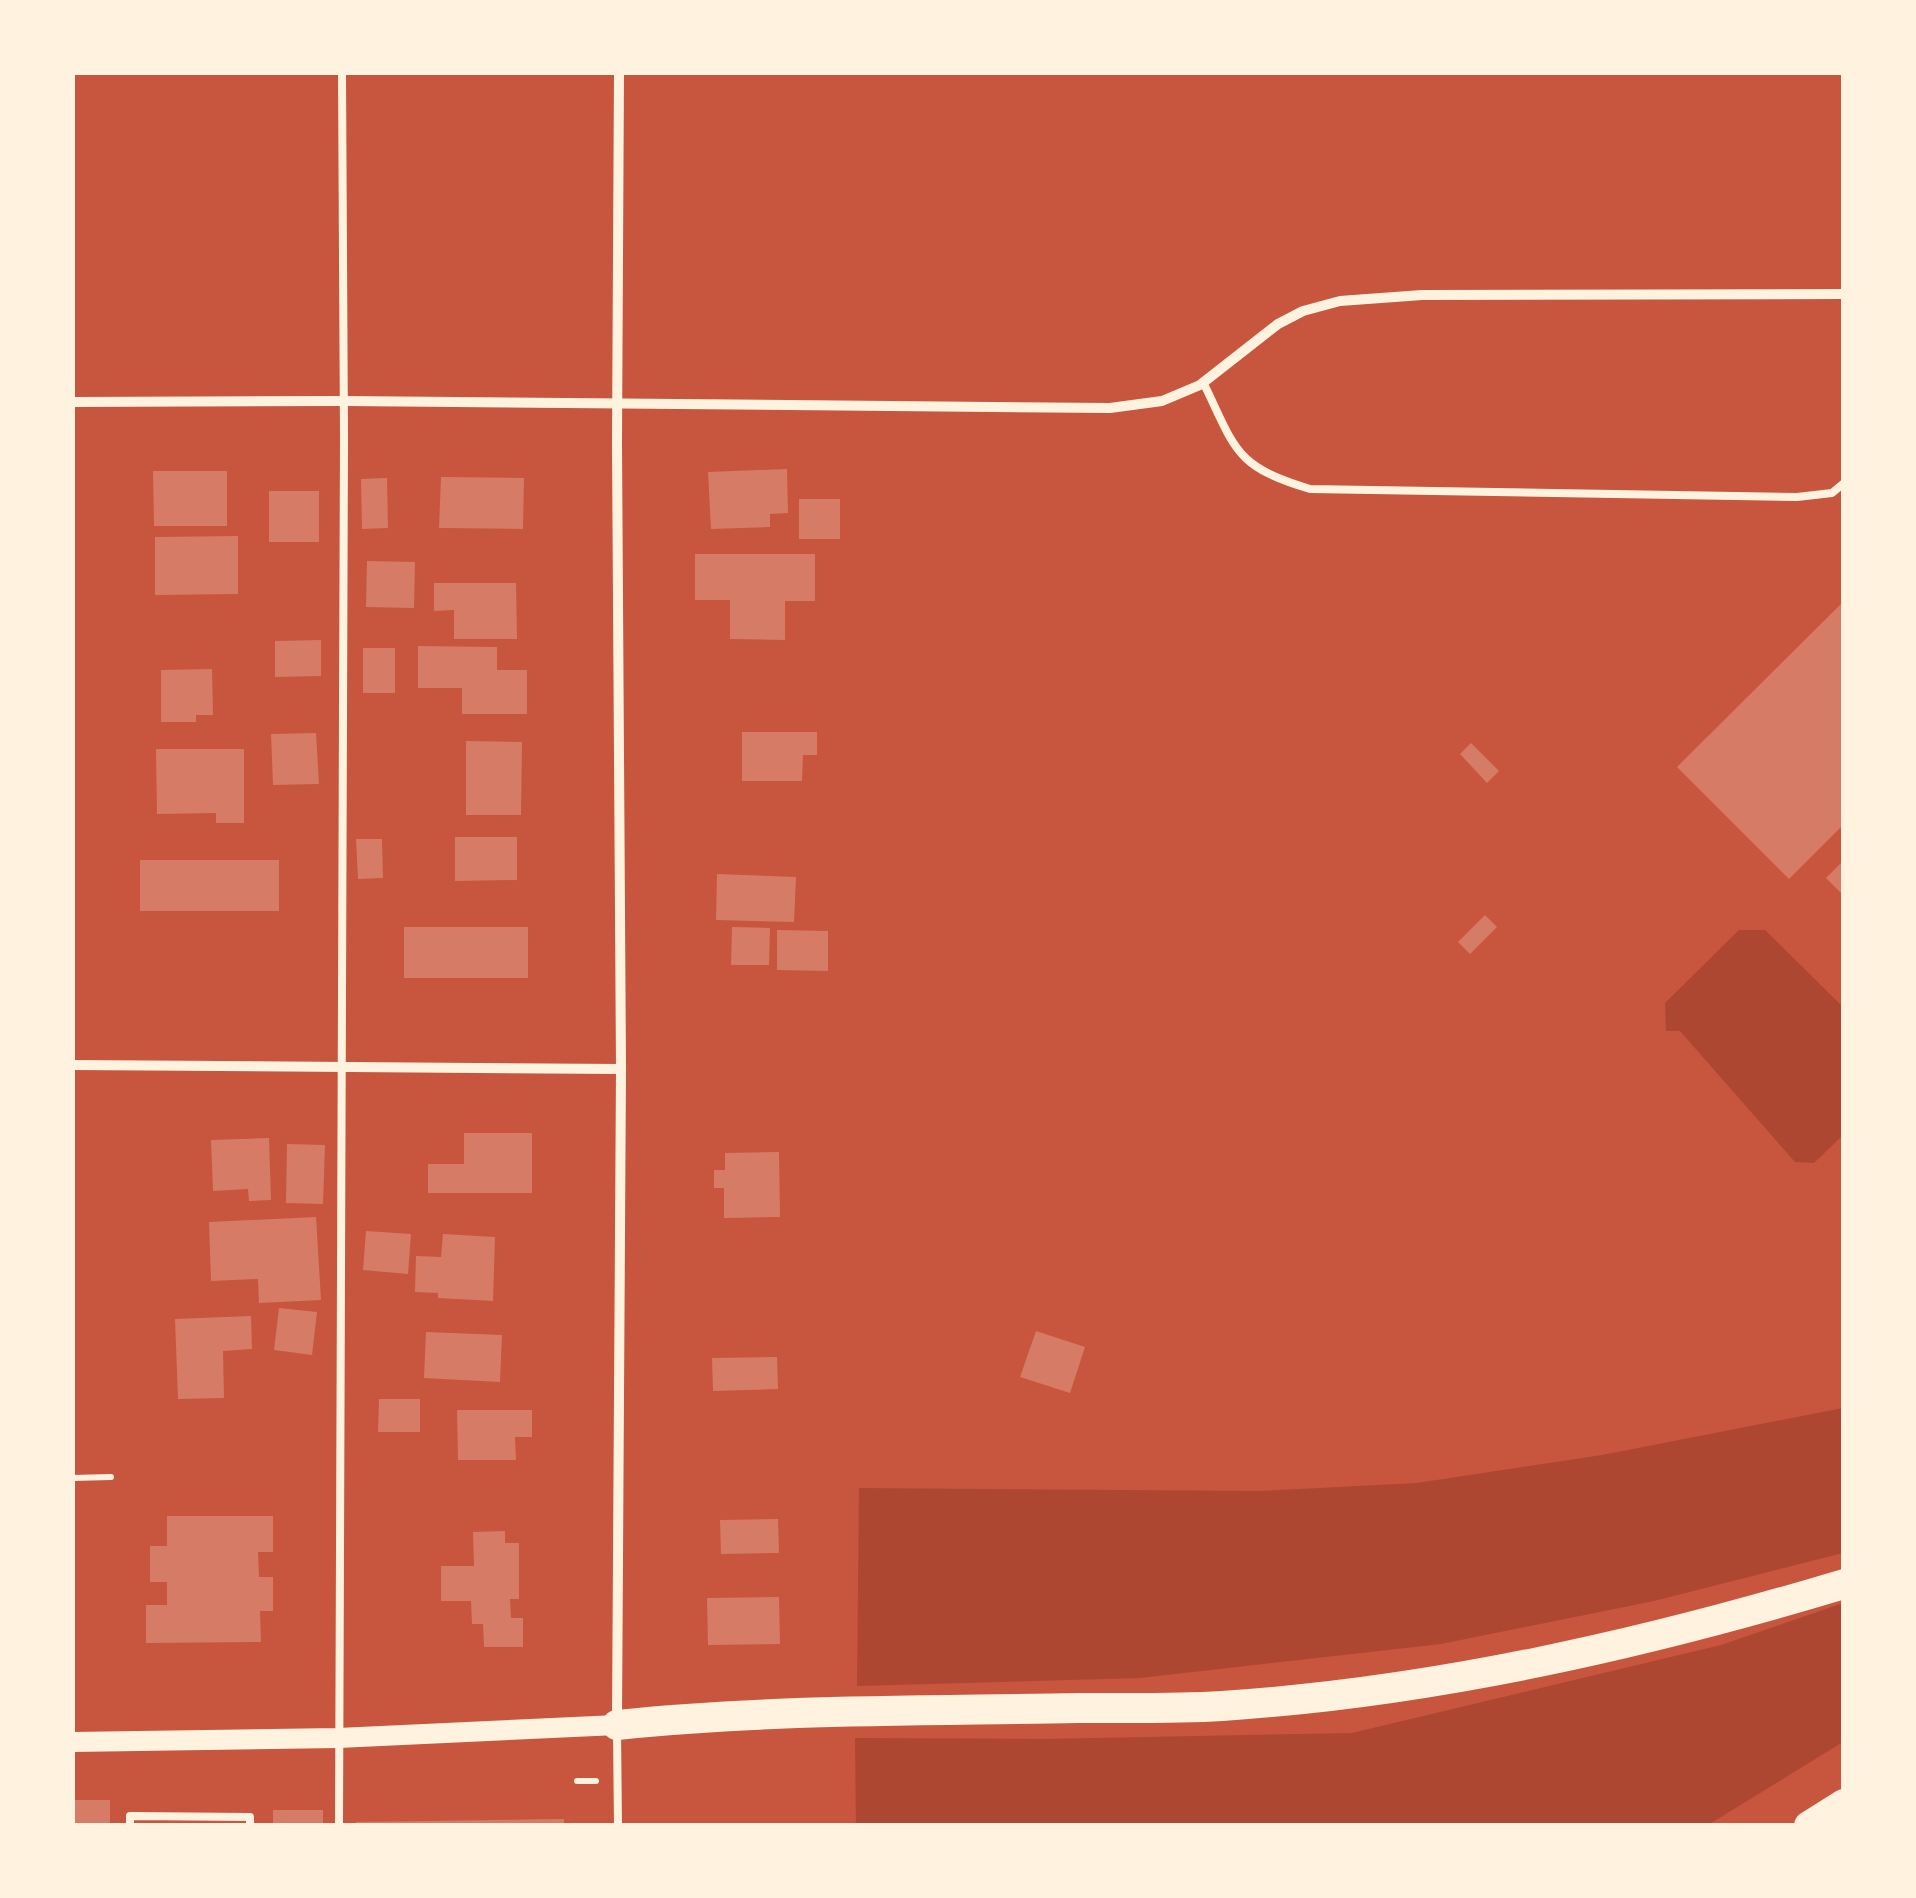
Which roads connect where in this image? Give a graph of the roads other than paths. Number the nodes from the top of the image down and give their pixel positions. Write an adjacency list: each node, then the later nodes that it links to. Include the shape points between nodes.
1 (342, 72): 5 (lane)
2 (619, 72): 7 (street)
3 (1844, 294): 4 (street, via 1340,301 1278,324)
4 (1203, 382): 7 (street, via 1162,402 1110,408); 8 (lane, via 1250,466 1310,489 1797,497 1832,492)
5 (344, 400): 6 (street); 7 (street); 10 (lane)
6 (72, 402)
7 (616, 403): 11 (street)
8 (1844, 482)
9 (72, 1065): 10 (street)
10 (342, 1067): 11 (street); 14 (lane)
11 (621, 1069): 13 (street)
12 (1844, 1584): 13 (highway, via 1594,1652 1406,1686 1221,1706)
13 (617, 1725): 14 (main road); 20 (lane)
14 (338, 1738): 15 (main road); 19 (lane)
15 (72, 1742)
16 (1844, 1804): 21 (highway)
17 (130, 1826): 18 (lane, via 130,1816 250,1816)
18 (250, 1826)
19 (338, 1826)
20 (618, 1826)
21 (1810, 1826)

